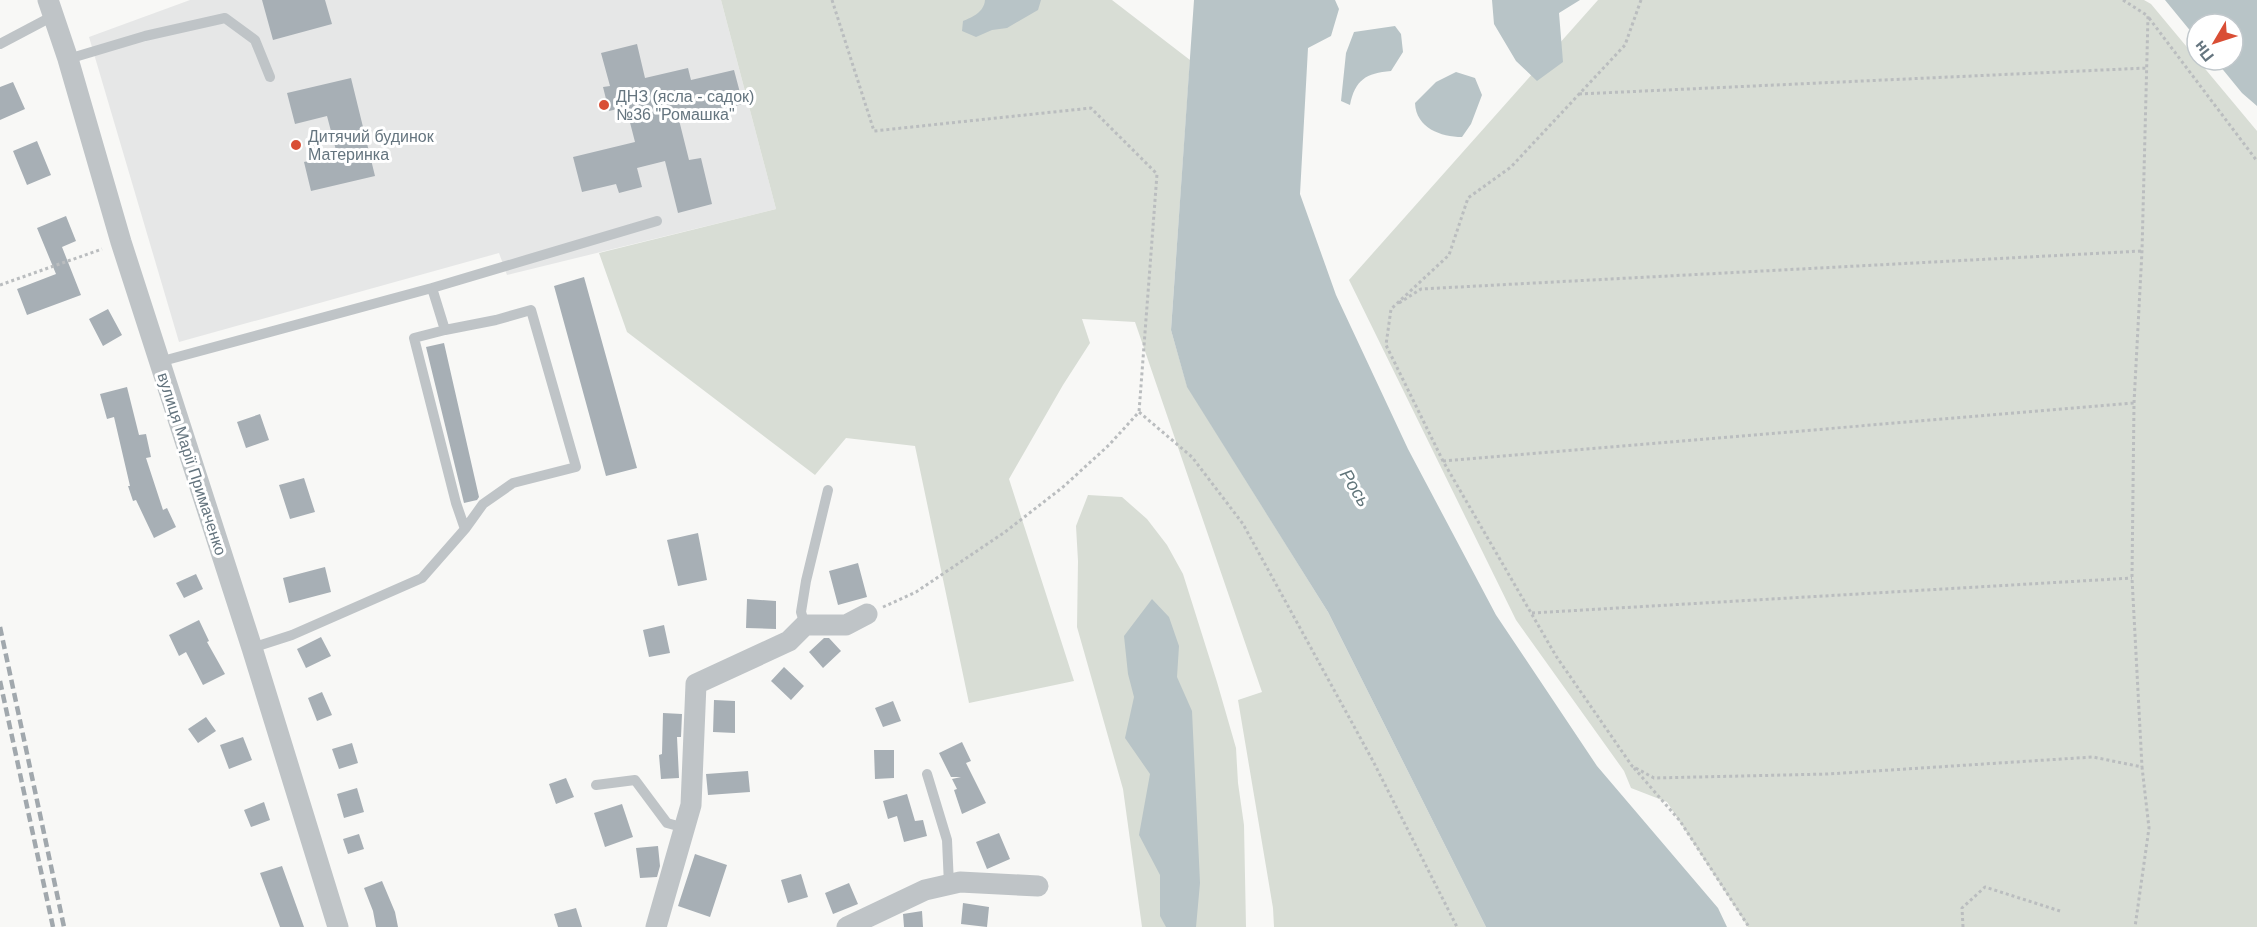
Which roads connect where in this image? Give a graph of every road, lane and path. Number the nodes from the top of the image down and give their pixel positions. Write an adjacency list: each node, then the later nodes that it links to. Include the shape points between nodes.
1 (832, 0): 21 (path, via 873,131 1091,108 1157,174)
2 (1641, 0): 10 (path, via 1625,45)
3 (2124, 0): 5 (path)
4 (50, 8): 6 (lane); 7 (street, вулиця Марії Примаченко)
5 (2148, 16): 8 (path); 11 (path)
6 (0, 44)
7 (68, 59): 9 (lane, via 225,18 255,40); 13 (street, вулиця Марії Примаченко)
8 (2146, 68): 10 (path); 14 (path)
9 (270, 77)
10 (1579, 94): 17 (path, via 1511,167 1468,198 1449,255)
11 (2257, 160)
12 (657, 221): 16 (lane)
13 (121, 242): 15 (path); 19 (street, вулиця Марії Примаченко)
14 (2142, 251): 17 (path, via 1421,289); 20 (path)
15 (0, 285)
16 (432, 288): 18 (lane); 19 (lane)
17 (1391, 309): 22 (path, via 1386,345)
18 (445, 330): 24 (lane, via 414,338); 24 (lane, via 531,310 576,467 513,483 483,504)
19 (159, 362): 29 (street, вулиця Марії Примаченко)
20 (2134, 403): 22 (path); 25 (path)
21 (1139, 412): 27 (path, via 1063,487 1005,532 916,592); 41 (path, via 1192,457 1243,524 1373,761)
22 (1443, 461): 26 (path)
23 (828, 490): 28 (lane, via 806,580 801,612)
24 (465, 529): 29 (lane, via 422,578 292,635)
25 (2132, 578): 26 (path); 31 (path)
26 (1532, 613): 30 (path, via 1556,656)
27 (867, 614): 28 (street, via 846,625)
28 (805, 625): 34 (street, via 789,641 696,684 691,805)
29 (252, 648): 38 (street, вулиця Марії Примаченко)
30 (1632, 766): 31 (path, via 1654,778 1828,774 2093,757); 42 (path, via 1680,821)
31 (2142, 767): 44 (path, via 2149,828)
32 (927, 774): 35 (lane, via 946,840)
33 (596, 785): 34 (lane, via 635,780 667,823)
34 (685, 828): 39 (street)
35 (949, 885): 36 (street, via 960,882); 40 (street, via 925,890)
36 (1038, 886)
37 (2060, 911): 43 (path, via 1985,887 1962,908)
38 (338, 927)
39 (656, 927)
40 (847, 927)
41 (1457, 927)
42 (1749, 927)
43 (1963, 927)
44 (2135, 927)

